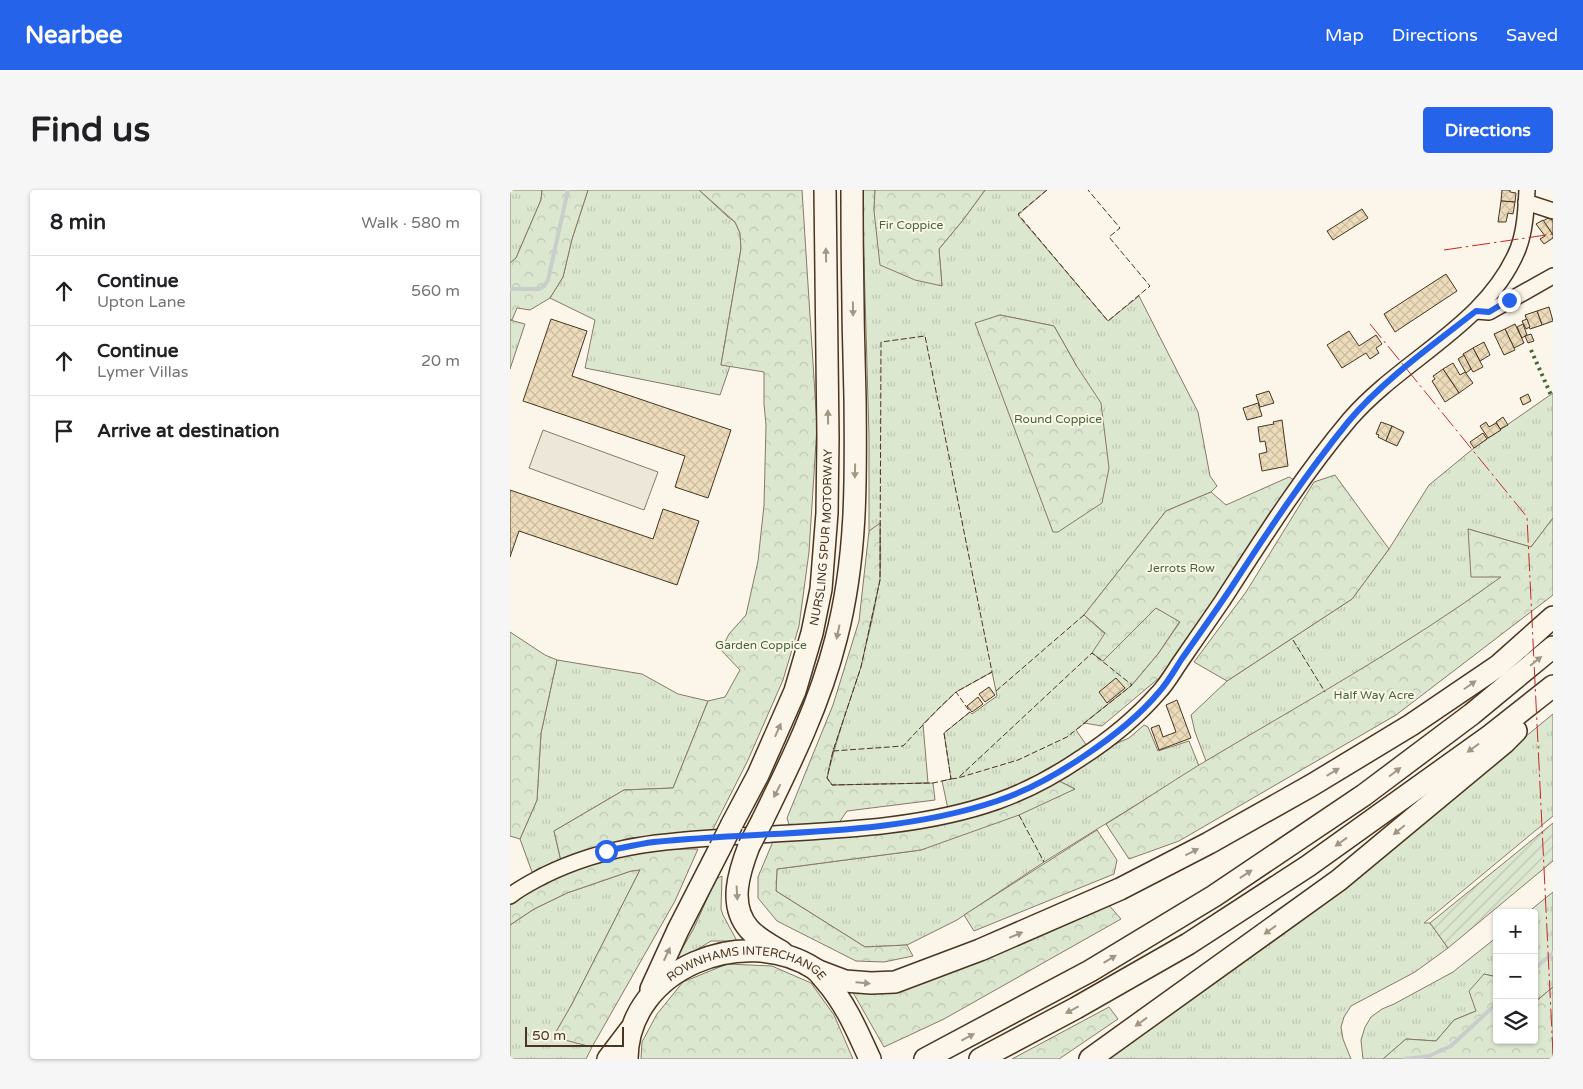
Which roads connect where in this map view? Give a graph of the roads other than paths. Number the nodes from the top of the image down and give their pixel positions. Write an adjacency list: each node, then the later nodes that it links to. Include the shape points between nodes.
1 (825, 190): 14 (highway, NURSLING SPUR MOTORWAY, one-way to 1, bridge, via 678,930 758,775 795,691 822,589 828,438)
2 (852, 190): 12 (highway, one-way to 12, bridge, via 854,533 847,586 837,638 817,700 790,765 749,846 737,885 741,915 746,925 755,935)
3 (1527, 196): 4 (street); 6 (street, via 1519,247 1498,285)
4 (1553, 211)
5 (1553, 276): 6 (street, via 1489,312)
6 (1476, 311): 11 (street, via 1382,387 1348,422 1284,506 1159,692 1128,723 1081,758 999,801 946,816 868,827 652,842 606,851 561,867)
7 (1553, 617): 13 (highway, one-way to 7, via 845,981 895,982 980,950 1120,888 1277,805 1411,725 1498,666)
8 (1553, 647): 19 (highway, one-way to 8, via 1090,971 1214,896 1364,795 1472,714)
9 (1553, 686): 20 (highway, one-way to 20, via 1491,735 1308,866 1196,939)
10 (1553, 693): 21 (highway, one-way to 21, via 1504,743 1339,880)
11 (510, 896)
12 (788, 956): 13 (highway, ROWNHAMS INTERCHANGE); 14 (highway, ROWNHAMS INTERCHANGE, via 755,951 729,952 695,962 670,976)
13 (816, 970): 18 (highway, ROWNHAMS INTERCHANGE, via 845,1006)
14 (647, 999): 15 (highway, ROWNHAMS INTERCHANGE)
15 (633, 1027): 16 (highway); 17 (highway, ROWNHAMS INTERCHANGE)
16 (608, 1059)
17 (628, 1059)
18 (870, 1059)
19 (925, 1059)
20 (980, 1059)
21 (1090, 1059)

